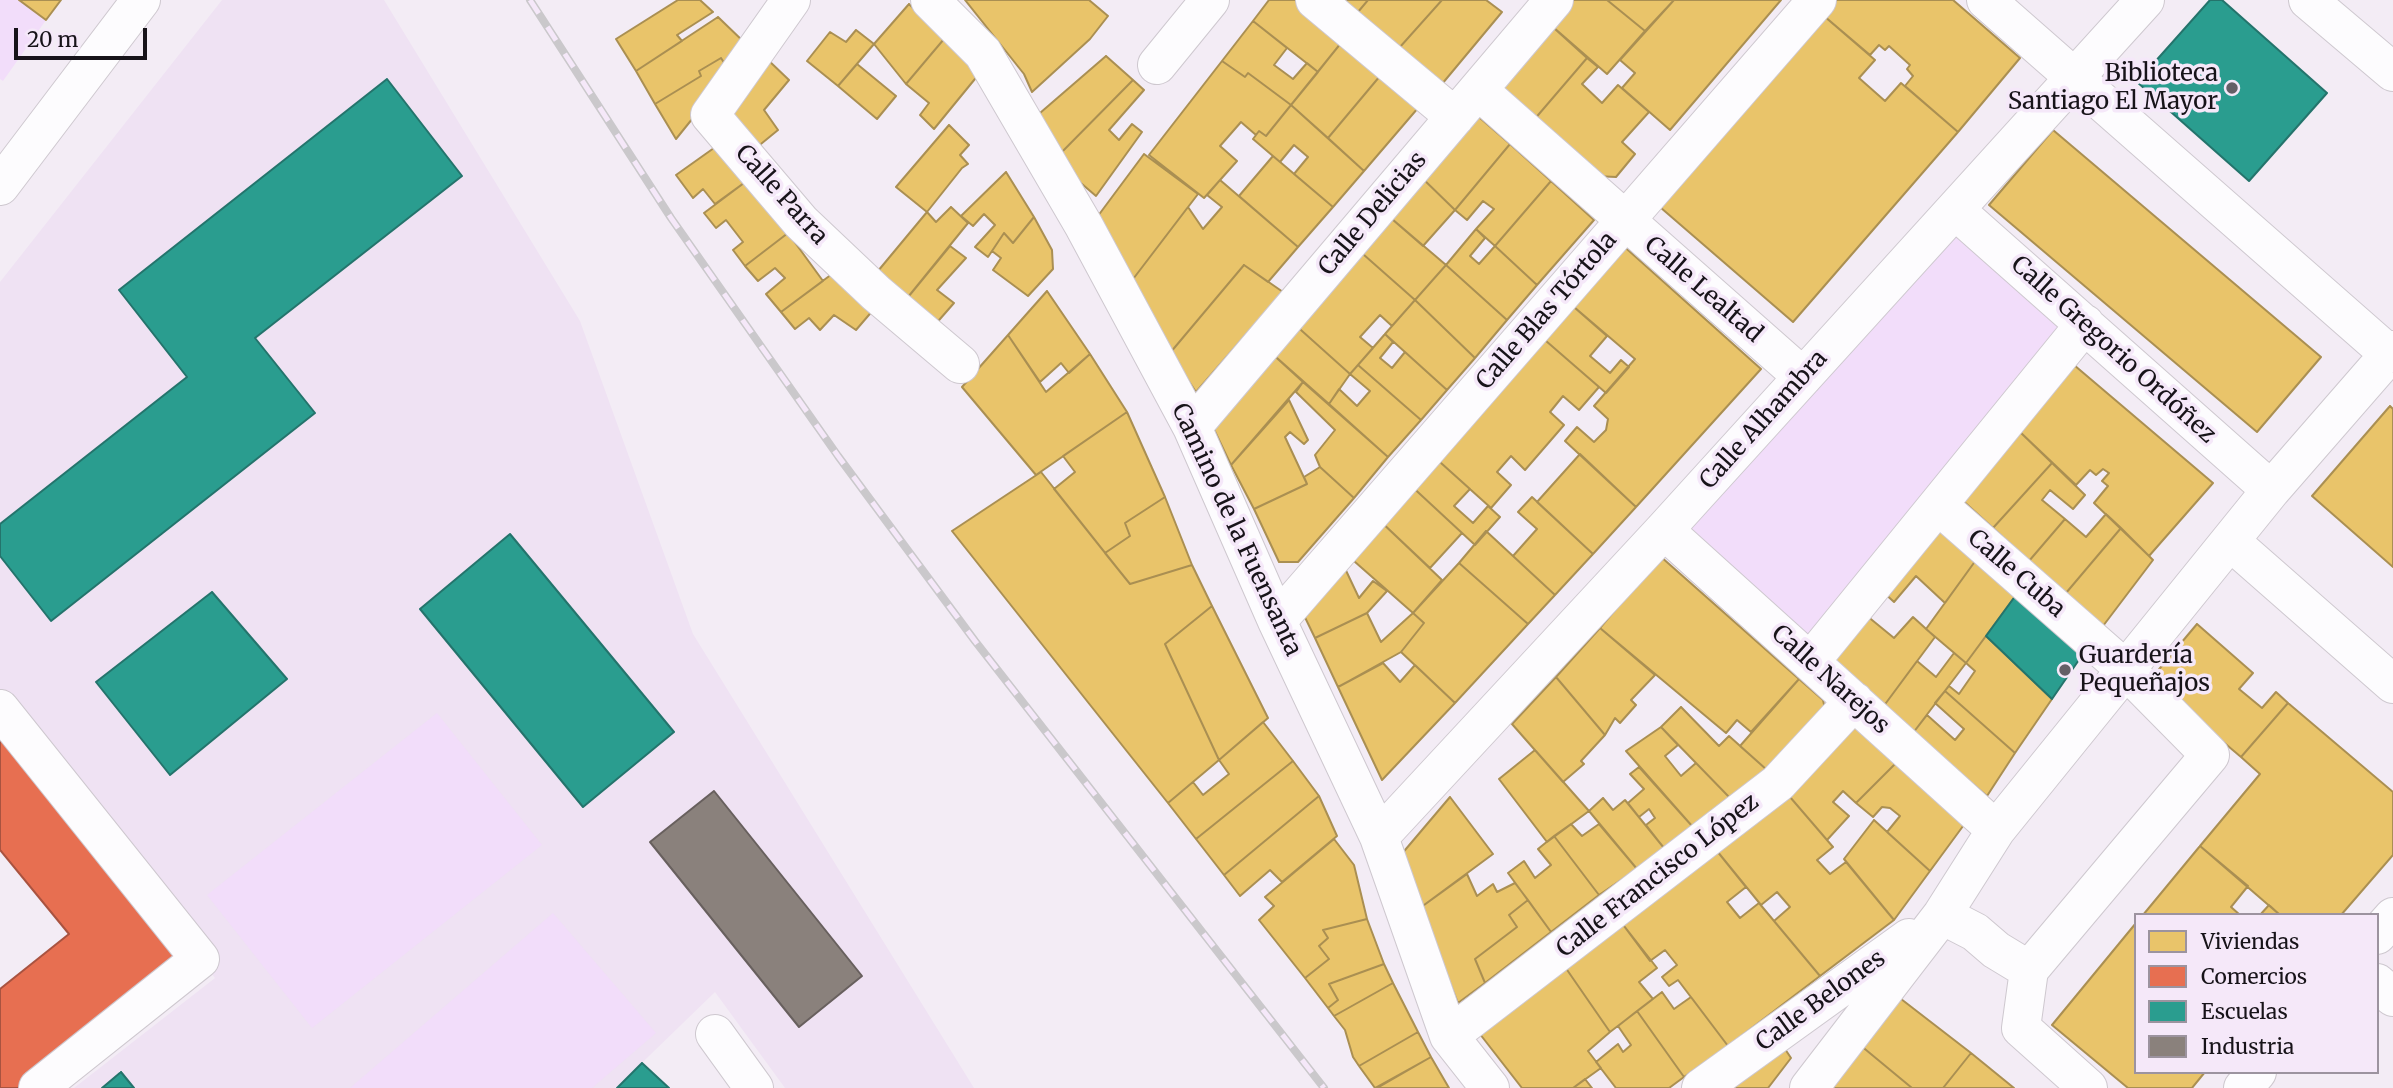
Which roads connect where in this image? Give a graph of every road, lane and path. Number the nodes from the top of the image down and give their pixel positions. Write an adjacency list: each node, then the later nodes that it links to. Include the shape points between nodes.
1 (141, 0): 15 (street)
2 (791, 0): 20 (street, Calle Parra, via 710,115 801,222)
3 (930, 0): 22 (street, Camino de la Fuensanta, via 983,52 1084,226)
4 (1210, 0): 11 (street)
5 (1315, 0): 14 (street, Calle Lealtad)
6 (1554, 0): 14 (street, Calle Delicias)
7 (1817, 0): 17 (street, Calle Blas Tórtola)
8 (1986, 0): 13 (street)
9 (2145, 0): 13 (street, Calle Alhambra)
10 (2308, 0): 12 (street)
11 (1157, 65)
12 (2393, 72)
13 (2074, 78): 16 (street, Calle Alhambra); 19 (street)
14 (1466, 104): 17 (street, Calle Lealtad); 22 (street, Calle Delicias)
15 (0, 186)
16 (1955, 210): 18 (street, Calle Gregorio Ordóñez); 21 (street, Calle Alhambra)
17 (1625, 222): 21 (street, Calle Lealtad); 27 (street, Calle Blas Tórtola)
18 (2085, 324): 23 (street, Calle Gregorio Ordóñez); 24 (street)
19 (2391, 352): 23 (street)
20 (960, 364)
21 (1802, 377): 25 (street, Calle Alhambra)
22 (1192, 427): 27 (street, Camino de la Fuensanta)
23 (2271, 490): 26 (street)
24 (1938, 505): 28 (street); 29 (street, Calle Cuba)
25 (1664, 530): 28 (street, Calle Narejos); 34 (street, Calle Alhambra)
26 (2230, 541): 29 (street); 30 (street)
27 (1277, 621): 34 (street, Camino de la Fuensanta)
28 (1810, 662): 31 (street, Calle Narejos)
29 (2126, 670): 33 (street); 38 (street, Calle Cuba, via 2210,755)
30 (2393, 684)
31 (1854, 701): 33 (street, Calle Narejos); 42 (street, Calle Francisco López, via 1777,783)
32 (0, 709): 44 (street, via 200,959)
33 (1996, 830): 35 (street)
34 (1379, 838): 42 (street, Camino de la Fuensanta)
35 (1942, 915): 38 (street); 47 (street, Calle Belones); 48 (street)
36 (2393, 917): 37 (street)
37 (2379, 933)
38 (2029, 970): 49 (street, via 2021,1028)
39 (2379, 985): 40 (street)
40 (2393, 997)
41 (715, 1034): 45 (street)
42 (1450, 1036): 46 (street, Camino de la Fuensanta)
43 (2255, 1074): 50 (street)
44 (38, 1088)
45 (754, 1088)
46 (1490, 1088)
47 (1700, 1088)
48 (1809, 1088)
49 (2088, 1088)
50 (2244, 1088)

